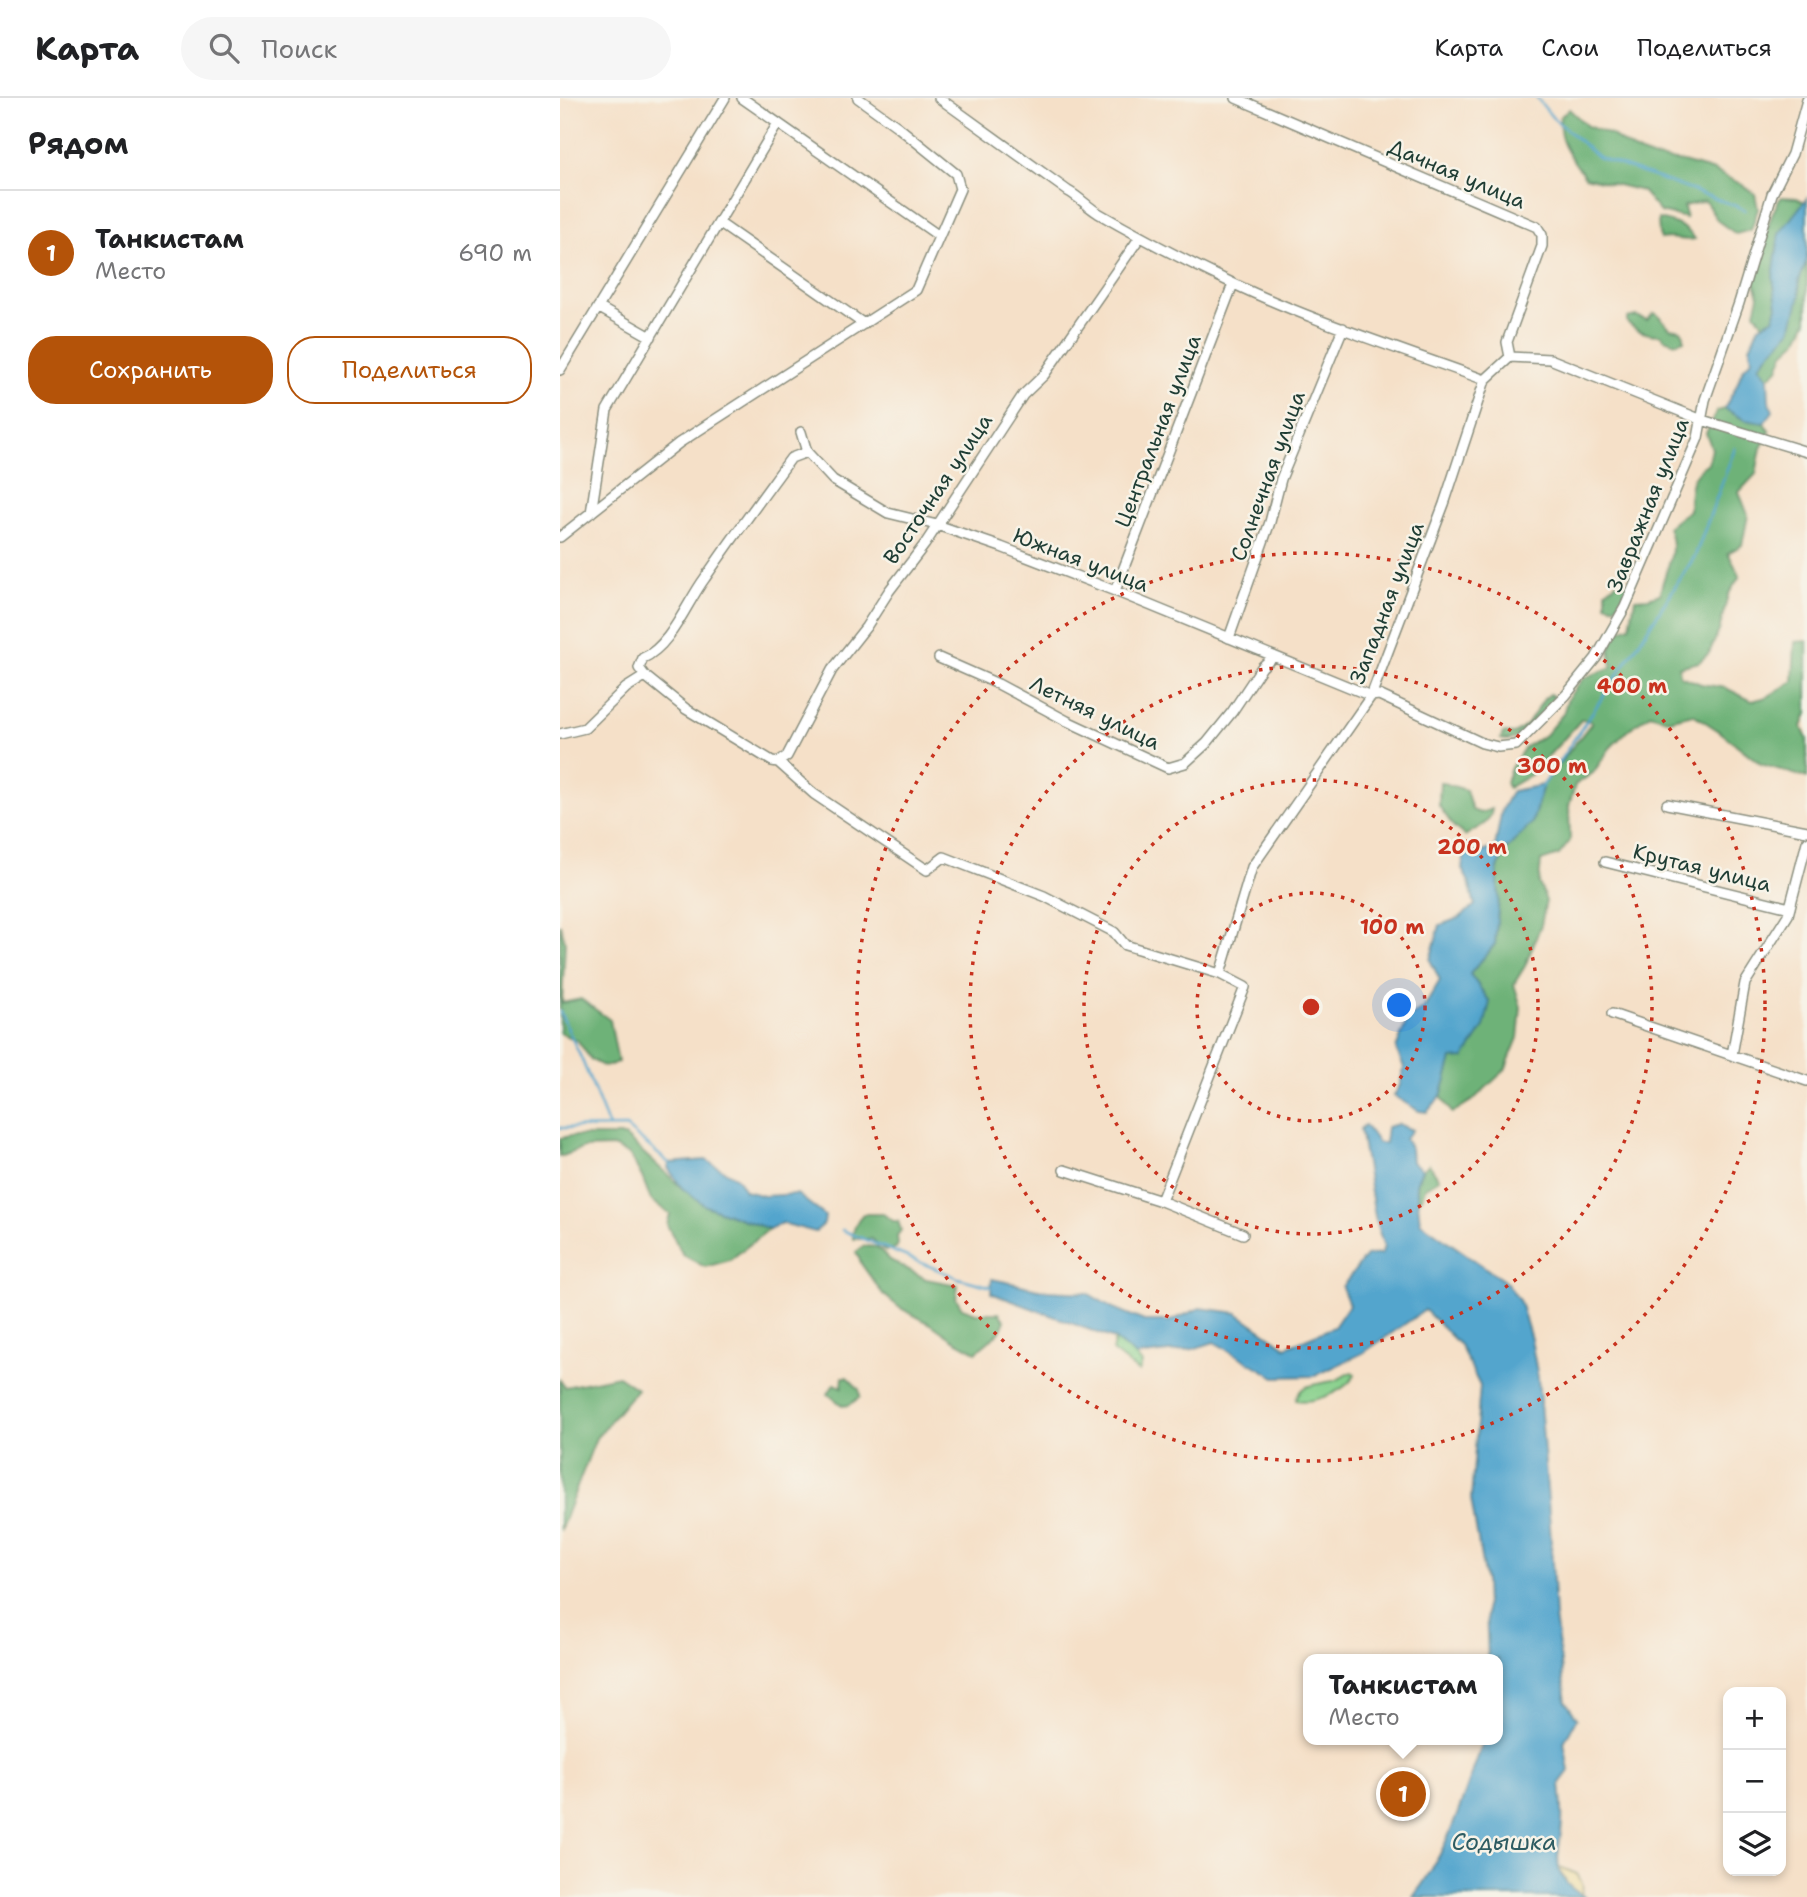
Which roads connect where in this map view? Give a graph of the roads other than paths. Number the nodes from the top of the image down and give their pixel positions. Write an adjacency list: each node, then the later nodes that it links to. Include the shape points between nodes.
1 (725, 98): 12 (street)
2 (743, 98): 7 (street)
3 (858, 98): 9 (street, via 956,174 960,189)
4 (940, 98): 10 (street, via 1094,211)
5 (1236, 98): 16 (street, Дачная улица, via 1537,227 1542,246 1507,341)
6 (1807, 100): 19 (street, Завражная улица, via 1792,154 1772,194)
7 (778, 123): 8 (street); 9 (street)
8 (719, 223): 13 (street); 15 (street)
9 (939, 236): 13 (street, via 916,290)
10 (1140, 237): 11 (street); 24 (street, Восточная улица, via 1044,375 1023,395)
11 (1233, 284): 14 (street); 26 (street, Центральная улица)
12 (598, 307): 15 (street); 17 (street)
13 (864, 324): 23 (street, via 679,443)
14 (1343, 328): 18 (street); 27 (street, Солнечная улица, via 1281,479)
15 (651, 337): 23 (street, via 607,410)
16 (1510, 357): 18 (street); 19 (street, via 1550,359)
17 (560, 370)
18 (1485, 380): 31 (street, Западная улица, via 1444,504)
19 (1702, 420): 22 (street); 31 (street, Завражная улица, via 1698,439 1625,607 1596,658 1516,746 1482,743 1379,695)
20 (802, 432): 21 (street, Южная улица)
21 (807, 452): 24 (street, Южная улица, via 833,480 888,513); 30 (street, via 791,458 703,580 667,639 643,658 639,668)
22 (1807, 452)
23 (591, 513): 25 (street)
24 (937, 525): 26 (street, Южная улица); 33 (street, Восточная улица, via 832,670 787,756)
25 (560, 537)
26 (1115, 591): 27 (street, Южная улица)
27 (1229, 638): 28 (street, Южная улица)
28 (1273, 656): 29 (street, Летняя улица, via 1207,743 1185,763 1168,768); 31 (street, Южная улица)
29 (939, 659)
30 (645, 676): 32 (street, via 584,728); 33 (street, via 686,709)
31 (1371, 696): 39 (street, Западная улица, via 1252,867)
32 (560, 734)
33 (775, 762): 39 (street, via 926,870 944,857 1044,896 1114,932 1125,946)
34 (1667, 804): 35 (street)
35 (1807, 831)
36 (1807, 842): 38 (street)
37 (1605, 862): 38 (street, Крутая улица)
38 (1790, 908): 41 (street, via 1745,983)
39 (1220, 974): 44 (street, via 1245,987)
40 (1612, 1013): 41 (street)
41 (1732, 1055): 42 (street)
42 (1807, 1081)
43 (1063, 1170): 44 (street)
44 (1161, 1201): 45 (street)
45 (1243, 1234)

